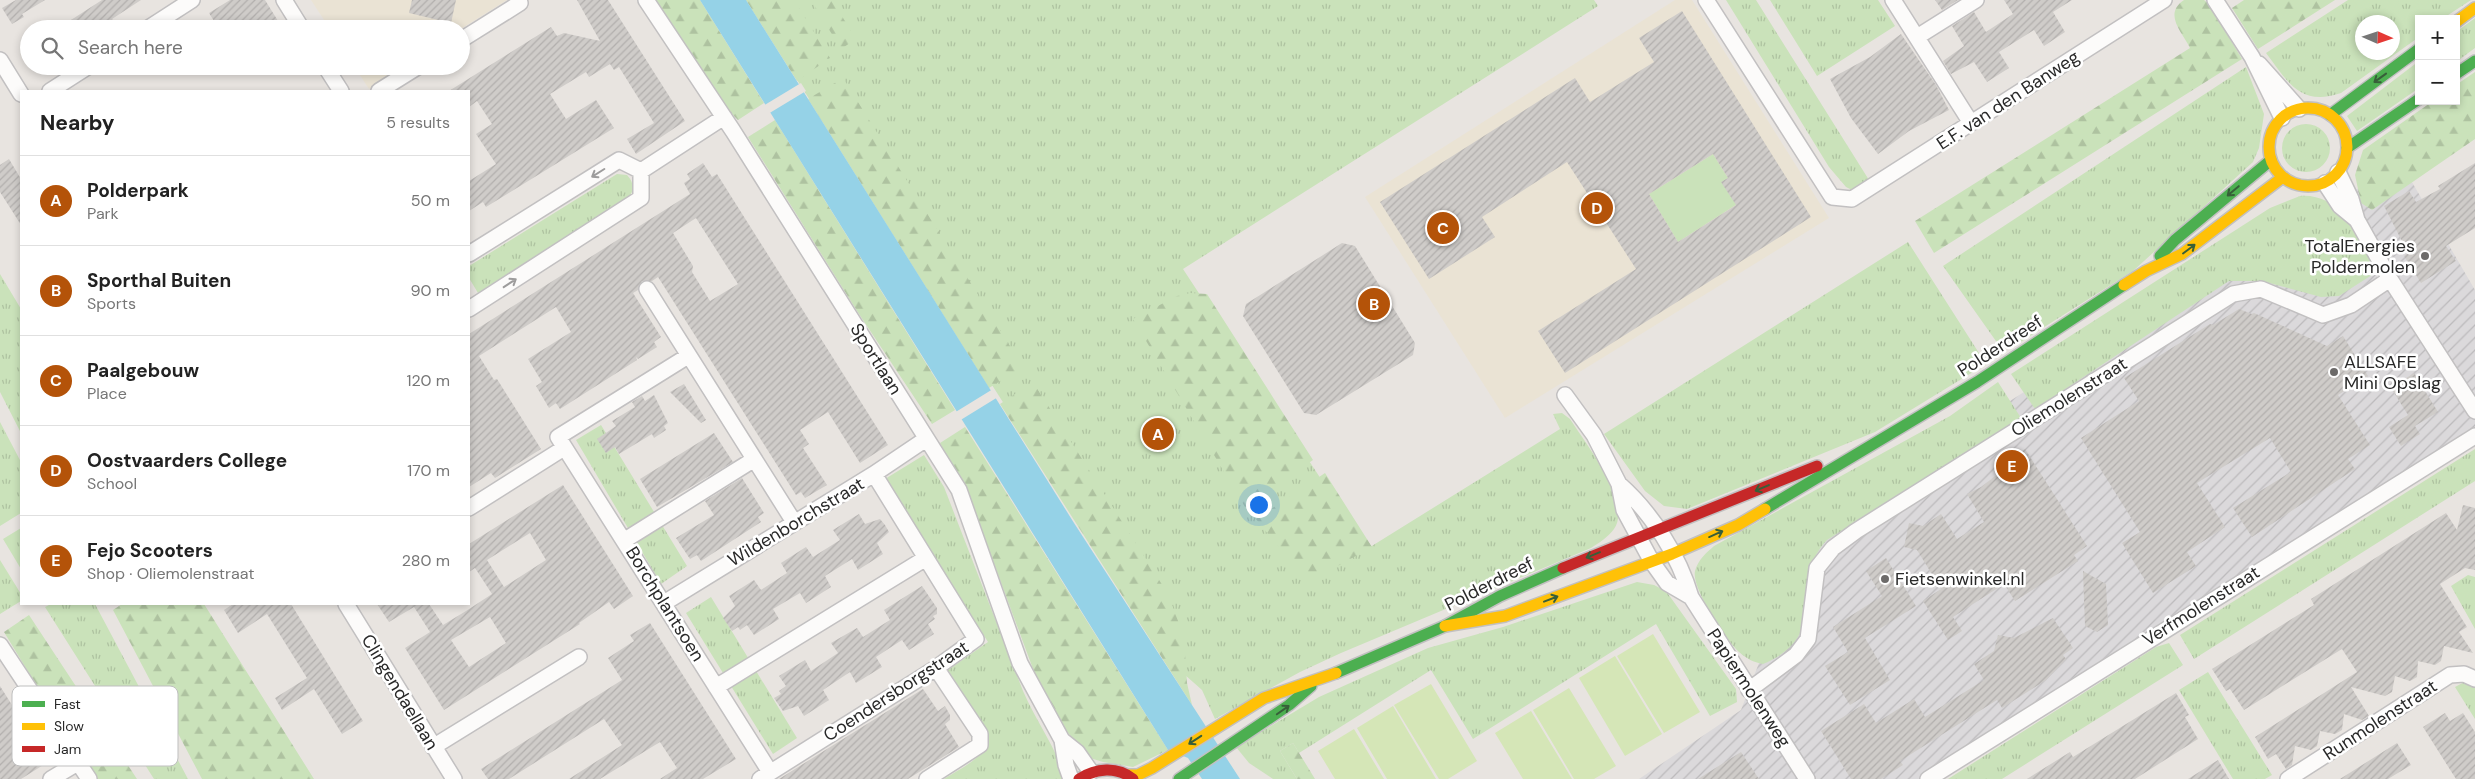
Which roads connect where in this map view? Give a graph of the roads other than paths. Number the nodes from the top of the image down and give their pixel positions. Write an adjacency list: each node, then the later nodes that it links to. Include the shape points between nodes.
1 (192, 0): 12 (street)
2 (284, 0): 13 (street)
3 (646, 0): 32 (street, Sportlaan)
4 (1706, 0): 34 (street, E.F. van den Banweg, via 1832,197 1852,199)
5 (1893, 0): 15 (street)
6 (1976, 0): 15 (street)
7 (2164, 0): 34 (street, E.F. van den Banweg)
8 (2215, 0): 17 (street)
9 (520, 3): 14 (street)
10 (2475, 8): 11 (main road)
11 (2460, 19)
12 (161, 20)
13 (296, 20)
14 (470, 34)
15 (1916, 37): 34 (street)
16 (2415, 53): 31 (main road, one-way to 31)
17 (2252, 57): 30 (street); 33 (street)
18 (0, 60): 24 (street)
19 (2475, 61): 20 (main road)
20 (2460, 71)
21 (75, 75): 25 (street)
22 (331, 75): 26 (street)
23 (405, 75): 27 (street)
24 (4, 77): 28 (street)
25 (52, 90)
26 (340, 90)
27 (381, 90)
28 (20, 93)
29 (2415, 102): 35 (main road)
30 (2299, 109): 31 (main road, via 2318,110); 33 (main road)
31 (2330, 115): 35 (main road, via 2345,135)
32 (724, 117): 37 (street); 51 (street, Sportlaan)
33 (2282, 118): 36 (main road, via 2273,130 2269,145)
34 (1971, 123)
35 (2347, 148): 38 (main road)
36 (2271, 160): 39 (main road); 43 (main road, Polderdreef, one-way to 43, via 2175,240)
37 (640, 171): 42 (street, one-way to 42, via 619,160); 46 (street, one-way to 37, via 641,198)
38 (2338, 172): 40 (main road); 41 (street)
39 (2283, 177): 40 (main road, via 2303,186); 43 (main road, Polderdreef, one-way to 39, via 2182,254)
40 (2325, 182): 41 (street, via 2340,206)
41 (2357, 220): 44 (street)
42 (470, 253)
43 (2146, 270): 53 (main road, Polderdreef, via 1977,382)
44 (2390, 279): 49 (street); 76 (street, Oliemolenstraat, via 2351,305 2323,316 2260,289 2233,294 1856,531 1833,548 1817,568 1808,639 1796,655)
45 (648, 289): 47 (street)
46 (471, 304)
47 (688, 356): 52 (street); 54 (street)
48 (1565, 394): 56 (street, via 1586,421)
49 (2475, 411)
50 (2475, 436): 91 (street, Verfmolenstraat)
51 (926, 439): 55 (street, Wildenborchstraat); 77 (street, Sportlaan, via 959,490 1020,663)
52 (561, 442): 57 (street); 61 (street, Borchplantsoen)
53 (1870, 446): 59 (main road, Polderdreef, one-way to 59); 62 (main road, Polderdreef, one-way to 53, via 1738,525)
54 (753, 460): 58 (street); 61 (street)
55 (874, 474): 58 (street, Wildenborchstraat); 63 (street, Coendersborgstraat)
56 (1619, 484): 59 (street, Papiermolenweg, via 1639,502); 60 (street, Papiermolenweg, via 1624,510)
57 (470, 507)
58 (794, 522): 66 (street, Wildenborchstraat)
59 (1657, 529): 60 (main road, Polderdreef); 62 (street, Papiermolenweg)
60 (1638, 536): 64 (street, Papiermolenweg); 68 (main road, Polderdreef, one-way to 68, via 1500,596)
61 (625, 540): 66 (street, Borchplantsoen)
62 (1672, 554): 64 (main road, Polderdreef); 65 (street, Papiermolenweg, via 1684,574)
63 (926, 558): 71 (street, Coendersborgstraat, via 976,638); 75 (street)
64 (1652, 562): 65 (street, Papiermolenweg, via 1666,583); 68 (main road, Polderdreef, one-way to 64, via 1505,616)
65 (1691, 598): 76 (street, Papiermolenweg)
66 (664, 603): 75 (street, Borchplantsoen)
67 (347, 605): 78 (street, Clingendaellaan)
68 (1445, 626): 73 (main road)
69 (0, 645): 74 (street)
70 (579, 657): 78 (street)
71 (936, 668): 82 (street, Coendersborgstraat); 87 (street, via 980,734 980,745)
72 (2475, 679): 92 (street, Runmolenstraat, via 2464,674 2450,675)
73 (1317, 681): 83 (main road, one-way to 83, via 1264,698 1152,768); 89 (main road, one-way to 73, via 1289,705)
74 (28, 686)
75 (716, 687): 82 (street, Borchplantsoen)
76 (1749, 690): 90 (street, Papiermolenweg)
77 (1062, 740): 81 (street, Sportlaan, via 1077,752); 88 (street, Sportlaan)
78 (433, 747): 86 (street, Clingendaellaan)
79 (72, 766): 84 (street)
80 (81, 766): 85 (street)
81 (1085, 775): 83 (main road, via 1104,770 1118,771)
82 (765, 776)
83 (1131, 777)
84 (51, 779)
85 (89, 779)
86 (454, 779)
87 (927, 779)
88 (1071, 779)
89 (1179, 779)
90 (1807, 779)
91 (1928, 779)
92 (2288, 779)

